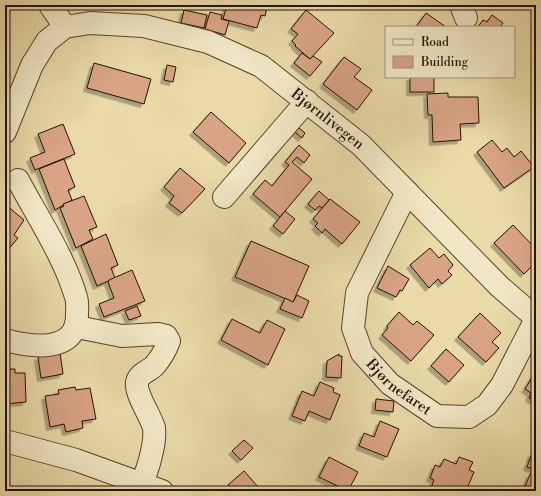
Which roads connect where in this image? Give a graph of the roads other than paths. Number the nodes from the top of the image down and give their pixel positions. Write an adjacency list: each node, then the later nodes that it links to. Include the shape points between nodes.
1 (50, 5): 2 (street)
2 (65, 27): 3 (street, Bjørnlivegen, via 90,23 144,26 208,42 261,66); 4 (street, Bjørnlivegen, via 47,41 32,65)
3 (307, 101): 6 (street, Bjørnlivegen, via 361,145); 7 (street)
4 (5, 132)
5 (18, 180): 9 (street, via 62,262 74,291 77,299)
6 (407, 192): 8 (street, Bjørnlivegen, via 500,287); 8 (street, Bjørnefaret, via 357,293 353,328 362,353 390,384 437,416 469,417 487,405 502,385)
7 (224, 197)
8 (536, 318)
9 (77, 327): 10 (street, via 68,339 52,345 24,345); 12 (street, via 122,336 158,334 166,336 169,341 155,365 141,375 137,382 154,428 146,474)
10 (5, 340)
11 (5, 442): 12 (street, via 76,460)
12 (142, 482): 13 (street)
13 (162, 491)

